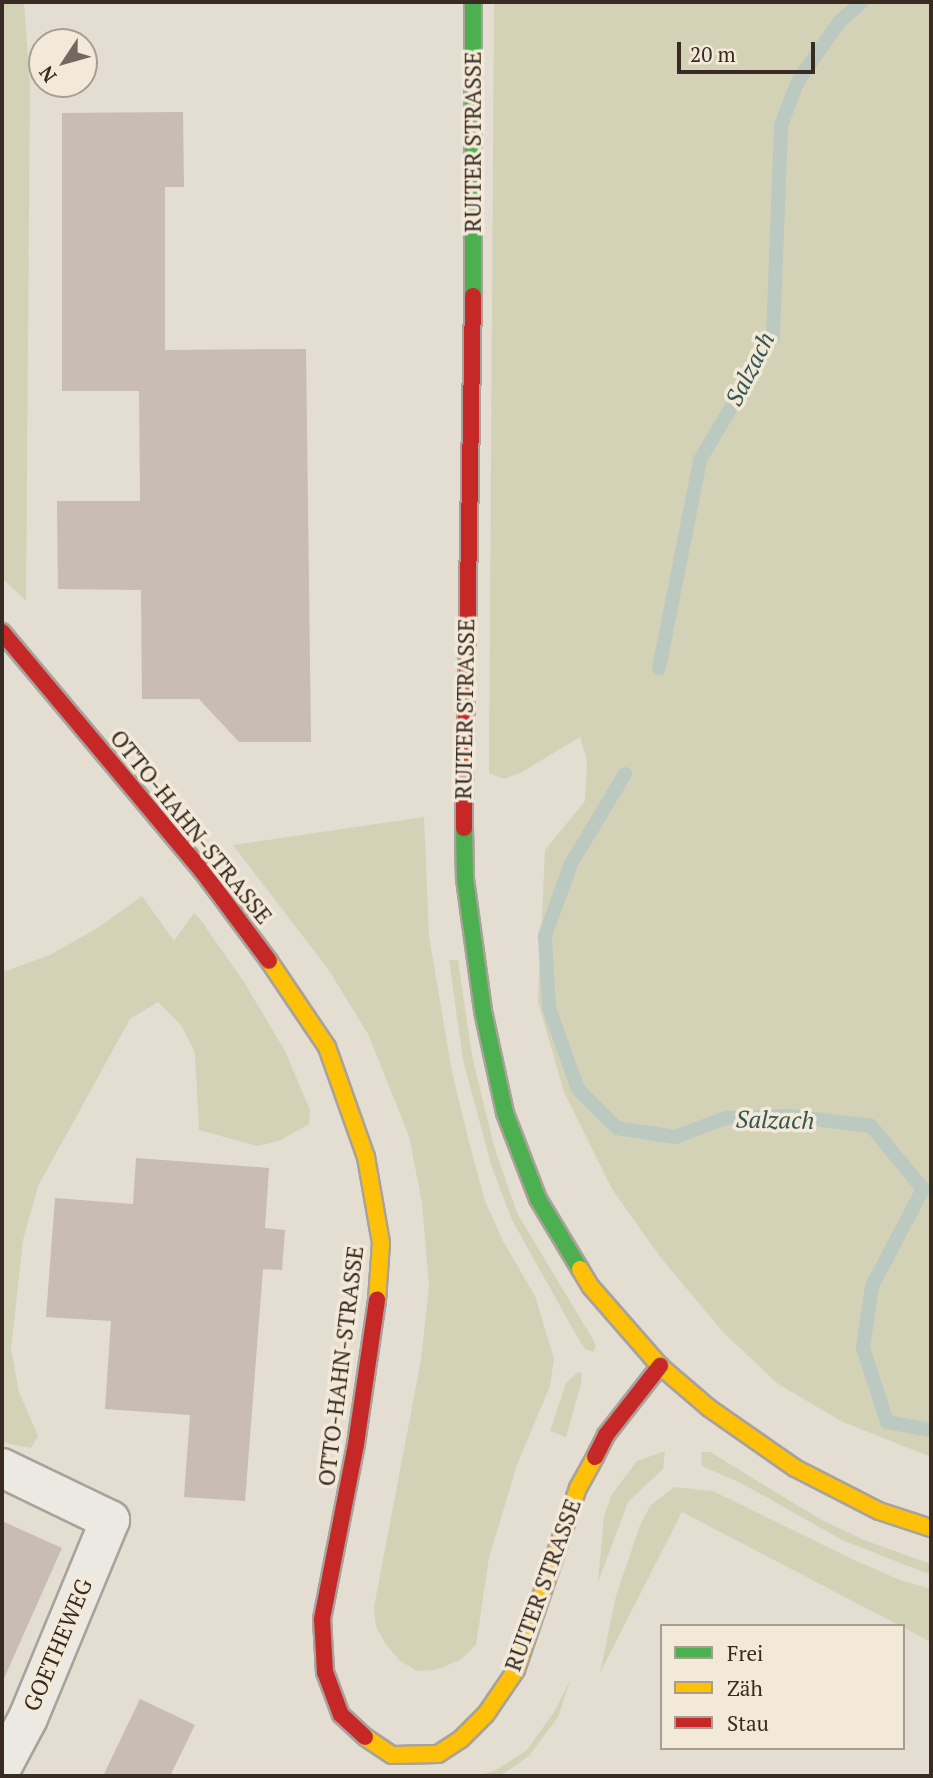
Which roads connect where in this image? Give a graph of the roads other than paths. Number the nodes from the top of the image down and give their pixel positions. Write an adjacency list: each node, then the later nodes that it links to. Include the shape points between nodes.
1 (473, 2): 3 (street, RUITER STRASSE, via 474,218 463,809 465,879 482,1011 505,1113 538,1199 591,1287)
2 (2, 632): 7 (street, OTTO-HAHN-STRASSE, via 202,871 327,1047 366,1157 381,1243 356,1444 322,1619 322,1648 325,1672 341,1715)
3 (660, 1366): 5 (street, RUITER STRASSE, via 709,1408 794,1468 878,1511); 7 (street, RUITER STRASSE, via 606,1435 578,1488 516,1671 461,1739)
4 (2, 1468): 6 (street, GOETHEWEG, via 110,1520 28,1718)
5 (931, 1528)
6 (2, 1767)
7 (409, 1767)

